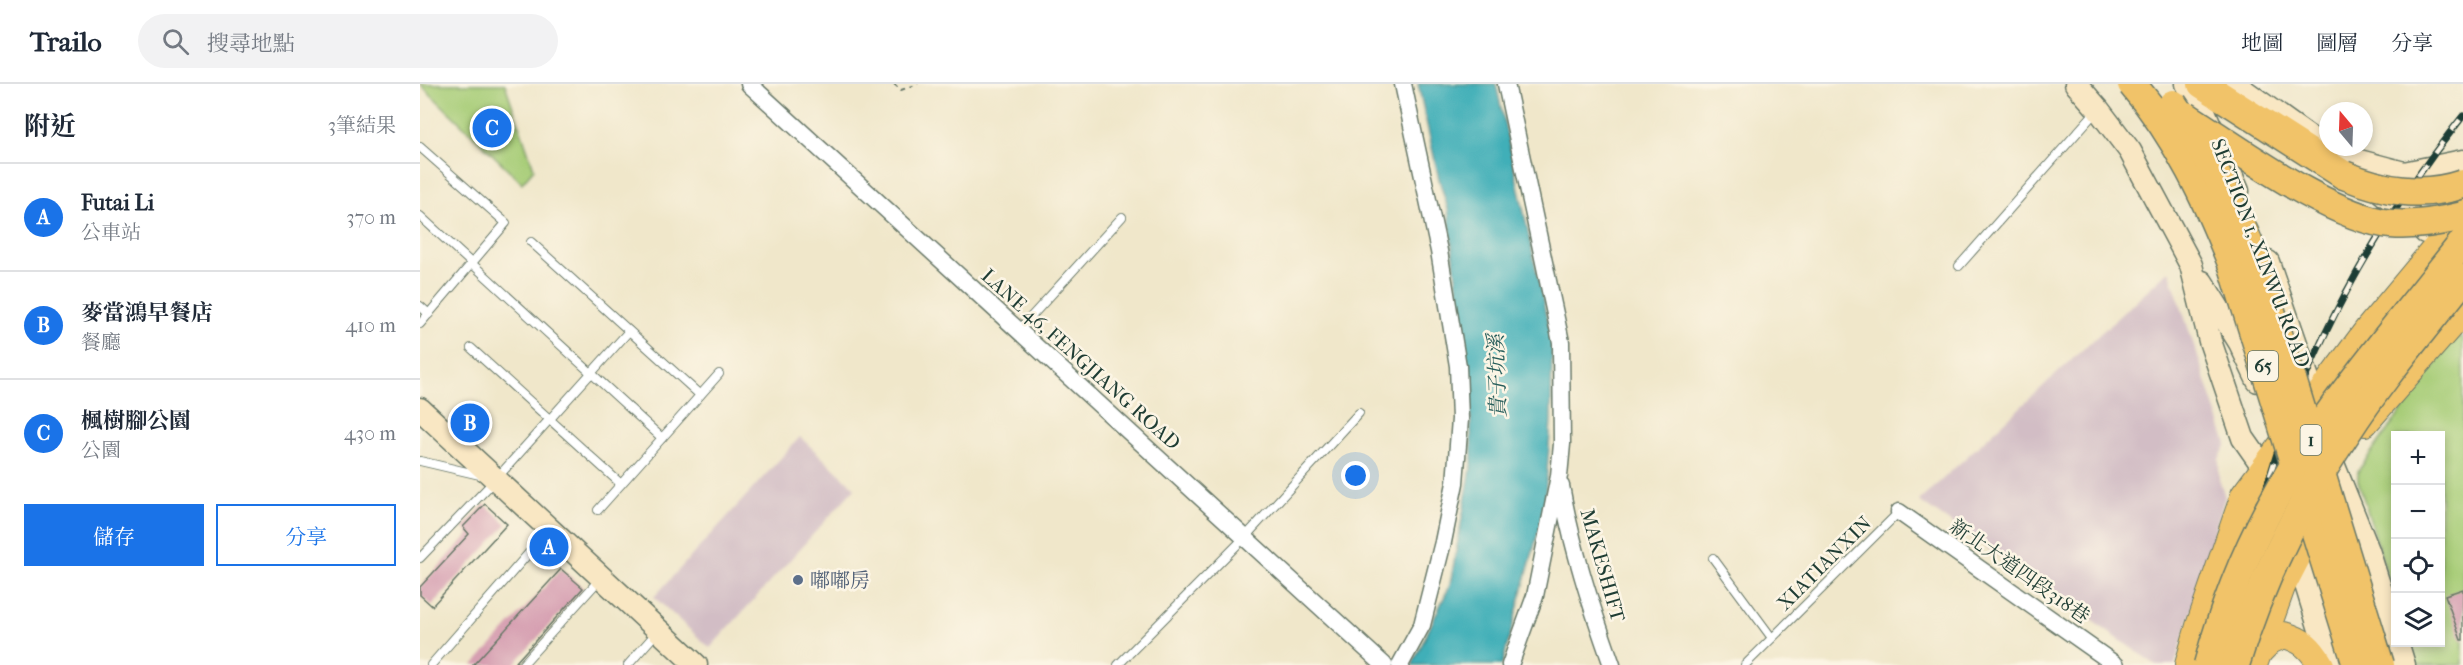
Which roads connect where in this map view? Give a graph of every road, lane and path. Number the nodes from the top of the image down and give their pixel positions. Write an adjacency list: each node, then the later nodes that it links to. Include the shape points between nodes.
1 (749, 84): 36 (street, LANE 46, FENGJIANG ROAD)
2 (894, 84): 3 (path, via 901,90)
3 (918, 84)
4 (1402, 84): 74 (street, via 1439,251 1458,366 1460,419 1455,483 1443,542 1422,625)
5 (1506, 84): 51 (street, via 1561,342)
6 (2076, 84): 12 (main road)
7 (2132, 84): 21 (highway, bridge, via 2327,203 2388,224 2414,225); 84 (highway, 65, bridge, via 2169,132 2193,172 2233,266)
8 (2157, 84): 85 (highway, 65, bridge, via 2211,161 2254,256)
9 (2187, 84): 42 (main road, SECTION 1, XINWU ROAD, via 2205,111 2277,282)
10 (2202, 84): 18 (highway, bridge, via 2344,175 2368,185 2422,192)
11 (2235, 84): 13 (main road)
12 (2098, 109): 27 (main road, via 2130,151); 28 (lane)
13 (2319, 144)
14 (420, 147): 26 (lane, via 506,223)
15 (2336, 156): 25 (main road)
16 (2340, 156): 17 (main road, via 2404,173)
17 (2463, 161)
18 (2463, 184)
19 (2463, 208): 25 (main road, 1)
20 (420, 216): 26 (lane)
21 (2463, 216)
22 (1122, 217): 36 (lane)
23 (2463, 234): 25 (main road, 1)
24 (531, 242): 37 (lane)
25 (2450, 244): 29 (main road); 31 (main road); 42 (main road, 1, via 2368,329); 80 (highway, 1, bridge, via 2290,474 2257,533 2231,592)
26 (472, 263): 34 (lane); 39 (lane)
27 (2191, 265): 47 (main road, via 2240,344); 50 (main road, via 2210,341 2243,438)
28 (1959, 266)
29 (2463, 271)
30 (2463, 279): 67 (highway, 1, bridge, via 2348,430 2301,508 2270,569)
31 (2463, 296)
32 (420, 306): 34 (lane)
33 (2463, 311): 49 (main road, 1)
34 (429, 314): 35 (lane)
35 (420, 324)
36 (1019, 330): 58 (street, LANE 46, FENGJIANG ROAD)
37 (629, 331): 39 (lane); 41 (lane)
38 (471, 348): 45 (lane)
39 (591, 373): 45 (lane); 46 (lane)
40 (719, 374): 41 (lane)
41 (700, 395): 46 (lane)
42 (2317, 400): 47 (main road, 1); 49 (main road, SECTION 1, XINWU ROAD)
43 (420, 409): 52 (main road)
44 (1359, 413): 58 (lane)
45 (550, 419): 52 (lane); 53 (lane)
46 (662, 438): 53 (lane)
47 (2286, 440): 49 (main road); 50 (main road, 1); 56 (main road, 1)
48 (420, 461): 52 (lane)
49 (2332, 461): 56 (main road, 1); 59 (main road, 1); 63 (main road, SECTION 1, XINWU ROAD, via 2368,550)
50 (2264, 468): 56 (main road); 79 (main road, 1, via 2244,495)
51 (1559, 476): 75 (street, via 1535,596); 76 (street, MAKESHIFT, via 1570,536)
52 (496, 479): 57 (main road); 60 (lane)
53 (621, 484): 54 (lane)
54 (598, 510)
55 (1899, 512): 65 (lane, XIATIANXIN); 78 (street, 新北大道四段318巷, via 2040,618)
56 (2282, 521): 59 (main road); 81 (main road, 1, via 2247,587)
57 (549, 530): 62 (main road); 68 (lane)
58 (1245, 537): 72 (lane); 73 (street, LANE 46, FENGJIANG ROAD)
59 (2298, 556): 67 (main road, 1); 83 (main road)
60 (420, 558)
61 (1713, 558): 65 (lane, XIATIANXIN)
62 (601, 578): 64 (main road); 69 (lane)
63 (2391, 624)
64 (658, 631): 70 (lane); 71 (main road)
65 (1772, 638): 77 (lane, XIATIANXIN)
66 (2398, 647): 86 (main road, SECTION 1, XINWU ROAD)
67 (2249, 661): 82 (main road, via 2270,641 2284,635 2299,639 2312,649)
68 (431, 665)
69 (522, 665)
70 (628, 665)
71 (696, 665)
72 (1118, 665)
73 (1384, 665)
74 (1401, 665)
75 (1510, 665)
76 (1612, 665)
77 (1745, 665)
78 (2116, 665)
79 (2188, 665)
80 (2208, 665)
81 (2222, 665)
82 (2321, 665)
83 (2331, 665)
84 (2357, 665)
85 (2380, 665)
86 (2404, 665)

